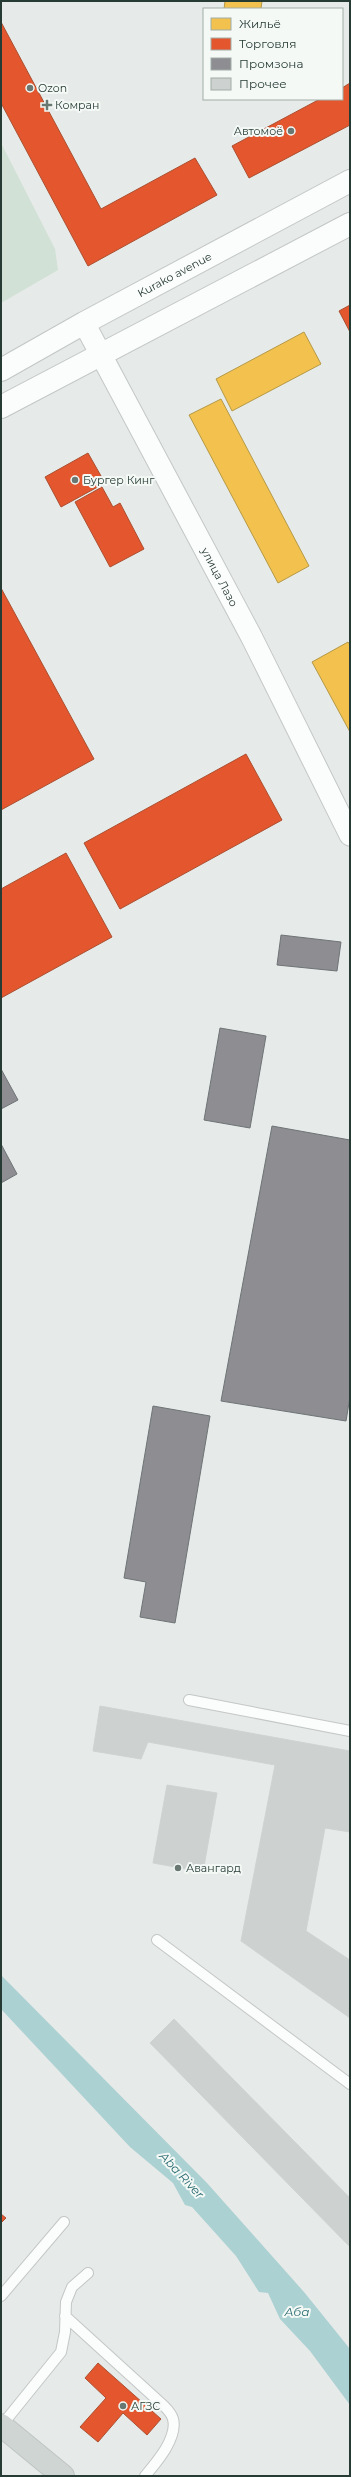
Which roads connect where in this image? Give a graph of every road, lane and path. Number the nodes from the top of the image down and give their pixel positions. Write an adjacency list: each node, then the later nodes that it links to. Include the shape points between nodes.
1 (350, 181): 3 (main road, Kurako avenue)
2 (350, 224): 4 (main road)
3 (84, 323): 4 (street, улица Лазо); 5 (main road, Kurako avenue)
4 (101, 354): 6 (main road); 7 (street, улица Лазо, via 251,636)
5 (1, 370)
6 (1, 407)
7 (350, 835)
8 (189, 1700): 9 (lane)
9 (350, 1731)
10 (157, 1940): 11 (lane)
11 (350, 2084)
12 (64, 2222): 14 (lane)
13 (88, 2273): 15 (lane, via 72,2287 66,2302)
14 (1, 2296)
15 (65, 2316): 16 (lane, via 62,2352); 18 (lane, via 164,2406 173,2419 173,2431 162,2456)
16 (1, 2425): 17 (main road)
17 (63, 2476)
18 (145, 2476)

